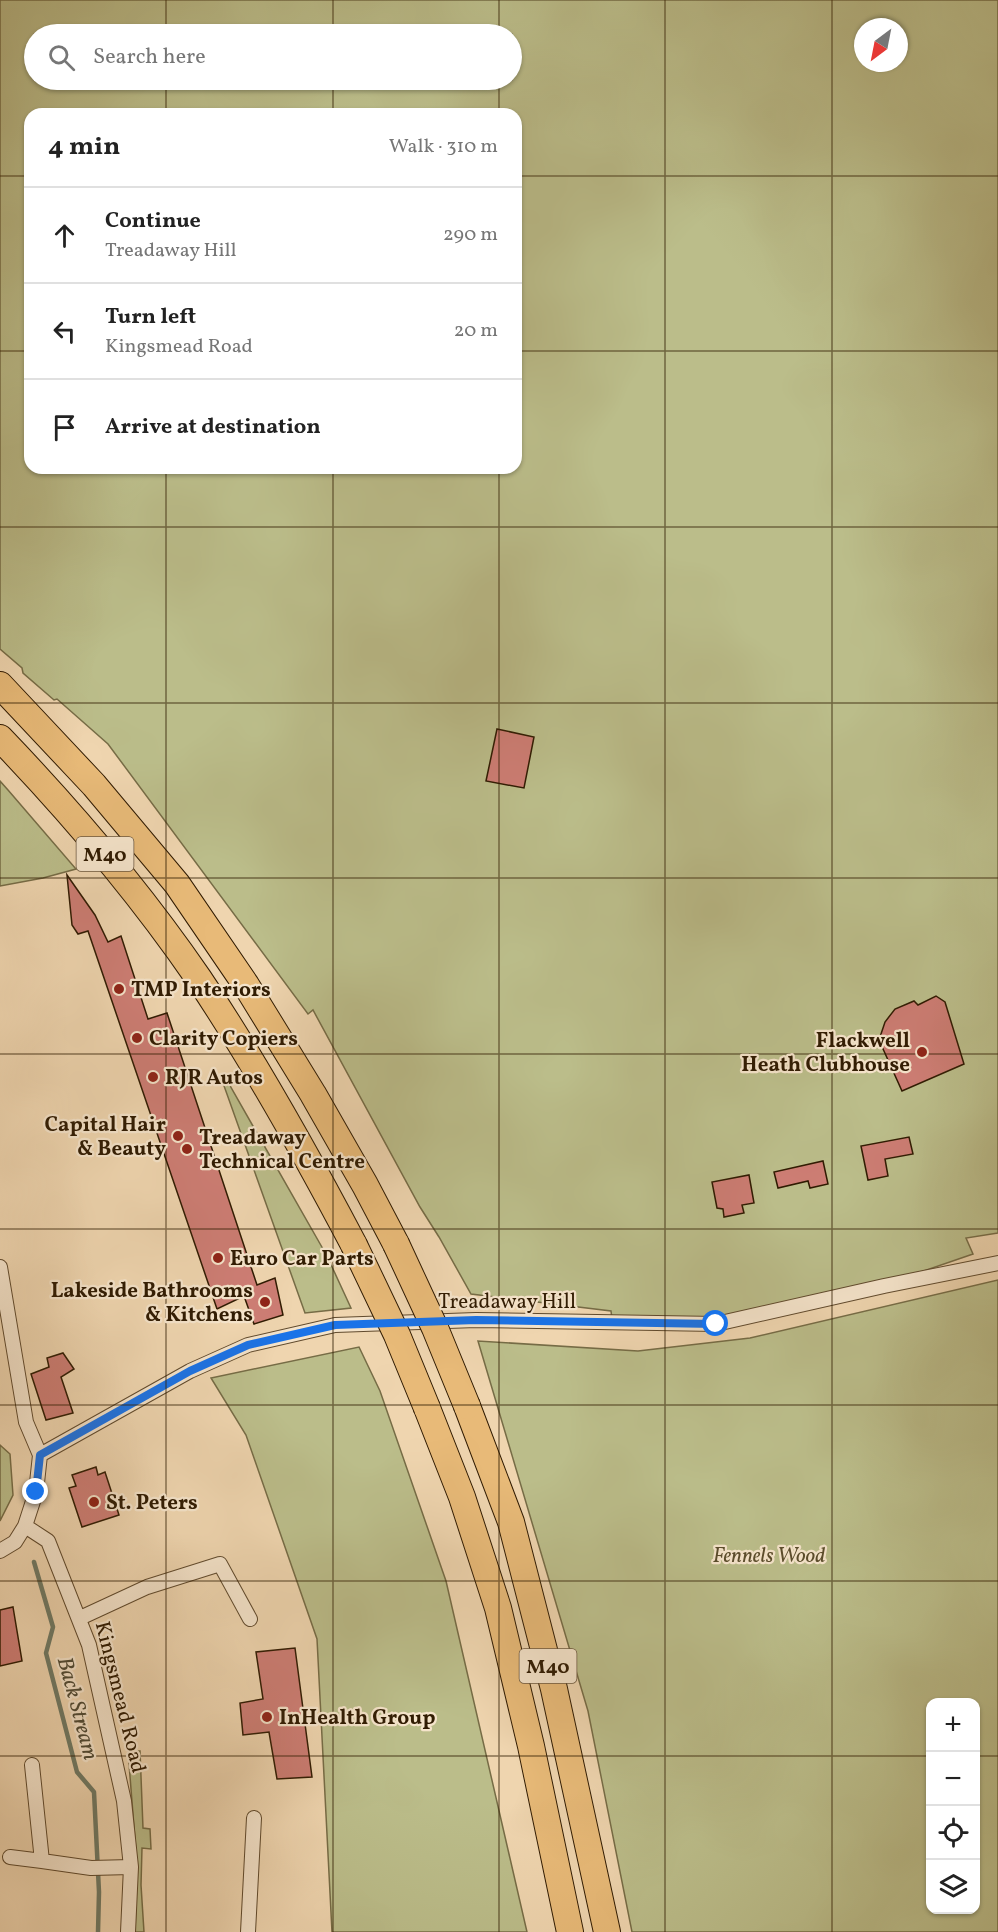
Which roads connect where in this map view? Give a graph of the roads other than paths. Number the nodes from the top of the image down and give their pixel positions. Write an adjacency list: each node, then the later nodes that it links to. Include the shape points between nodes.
1 (0, 685): 18 (highway, M40, bridge, via 94,784 177,884 246,985 396,1244 435,1328 511,1522 554,1689)
2 (0, 738): 17 (highway, M40, bridge, via 100,848 198,979 320,1180 397,1335 462,1497 498,1608)
3 (998, 1263): 5 (street, Treadaway Hill, via 716,1324 476,1320 335,1325 248,1345 190,1371)
4 (0, 1267): 5 (street, via 26,1422)
5 (40, 1455): 6 (street, via 36,1492)
6 (25, 1526): 7 (street, via 15,1542); 8 (street, Kingsmead Road, via 48,1541)
7 (0, 1551)
8 (80, 1618): 9 (street, via 147,1587 220,1564); 14 (street, Kingsmead Road, via 124,1801)
9 (250, 1619)
10 (32, 1765): 13 (street)
11 (254, 1818): 16 (street)
12 (10, 1857): 13 (street)
13 (42, 1861): 14 (street, via 92,1868)
14 (131, 1867): 15 (street, Kingsmead Road)
15 (128, 1932)
16 (248, 1932)
17 (570, 1932)
18 (607, 1932)

